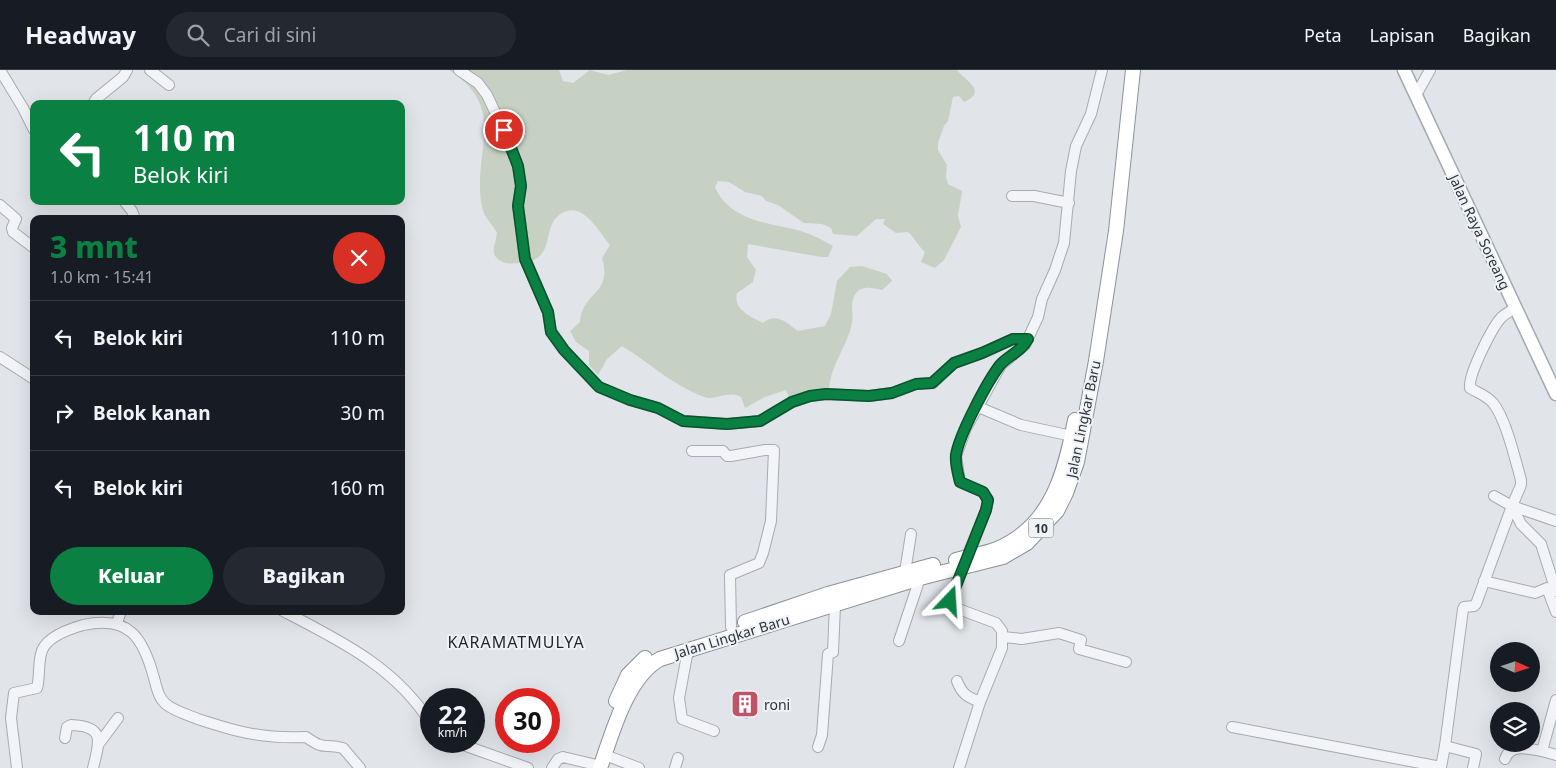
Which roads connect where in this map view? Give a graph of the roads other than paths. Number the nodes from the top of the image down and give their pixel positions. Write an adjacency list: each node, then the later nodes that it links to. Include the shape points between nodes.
1 (0, 70): 13 (street)
2 (150, 70): 10 (street)
3 (459, 70): 19 (street, via 487,95 518,166 521,186 518,206 525,259 548,312 551,332 599,387 658,408 683,421 754,423 810,396 869,396 932,383 954,363 1013,339)
4 (1102, 70): 15 (street, via 1091,114 1076,146)
5 (1124, 70): 24 (highway, Jalan Lingkar Baru / 10, via 1107,230)
6 (1133, 70): 30 (highway, Jalan Lingkar Baru / 10, via 1116,231 1096,362 1076,462 1066,493 1057,511 1027,543 1003,557)
7 (1404, 70): 11 (main road, Jalan Raya Soreang)
8 (1430, 70): 11 (street)
9 (122, 72): 12 (street)
10 (169, 85)
11 (1416, 95): 18 (main road, Jalan Raya Soreang)
12 (95, 100)
13 (30, 122)
14 (1012, 196): 15 (street, via 1034,196)
15 (1069, 204): 19 (street, via 1061,252)
16 (0, 206): 17 (street, via 16,219 13,232)
17 (30, 245)
18 (1516, 308): 22 (main road, Jalan Raya Soreang); 27 (street, via 1501,317 1493,329 1469,384 1470,388 1493,403 1512,450 1521,485)
19 (1028, 339): 23 (street, via 1022,349 1001,365)
20 (0, 357): 21 (street)
21 (30, 376)
22 (1556, 394)
23 (976, 406): 24 (street, via 1021,425); 30 (street, via 956,456 960,482 983,492 988,500)
24 (1072, 436): 30 (highway, Jalan Lingkar Baru / 10, via 1056,492 1036,522 1007,544)
25 (692, 451): 40 (street, via 723,451 731,456 774,450 769,532 759,563 730,575)
26 (1494, 496): 27 (street)
27 (1515, 507): 28 (street); 33 (street); 34 (street, via 1521,524 1541,544)
28 (1556, 520)
29 (910, 534): 31 (street)
30 (965, 562): 31 (highway, Jalan Lingkar Baru / 10); 32 (highway, Jalan Lingkar Baru / 10); 41 (street, via 950,598 951,605 996,623 1001,627)
31 (906, 572): 40 (highway, Jalan Lingkar Baru / 10)
32 (920, 578): 35 (highway, Jalan Lingkar Baru / 10); 42 (street)
33 (1484, 581): 36 (street, via 1535,593 1547,588); 54 (street, via 1476,604 1463,609)
34 (1556, 591)
35 (835, 605): 43 (highway, Jalan Lingkar Baru / 10); 55 (street, via 832,652 828,654 822,735)
36 (1556, 612)
37 (120, 615): 39 (street)
38 (291, 615): 48 (street, via 378,665 413,696)
39 (117, 623): 62 (street, via 103,622 73,628 43,648 37,688 16,691 13,695 11,718); 64 (street, via 129,630 146,652 159,696 169,706 244,734 306,738 322,747 343,748)
40 (731, 627): 60 (highway, Jalan Lingkar Baru / 10, via 664,648 636,666 628,675 614,706)
41 (1003, 637): 44 (street, via 1059,633 1081,640 1079,649); 47 (street, via 1002,648)
42 (899, 641)
43 (688, 650): 51 (street, via 679,698 682,719); 60 (highway, Jalan Lingkar Baru / 10, via 660,659 645,669)
44 (1126, 662)
45 (956, 681): 47 (street, via 966,697)
46 (1556, 700): 56 (street)
47 (980, 702): 68 (street)
48 (420, 707)
49 (118, 718): 53 (street)
50 (1232, 727): 61 (street)
51 (714, 732)
52 (65, 738): 53 (street, via 70,725 86,726 98,735)
53 (98, 745): 63 (street)
54 (1445, 746): 61 (street, via 1442,767); 69 (street, via 1476,754)
55 (818, 747)
56 (1542, 751): 58 (street); 59 (street, via 1514,748)
57 (485, 753): 65 (street)
58 (1556, 755)
59 (1505, 759)
60 (598, 764): 66 (street, via 562,756); 67 (street)
61 (1431, 767)
62 (17, 768)
63 (94, 768)
64 (360, 768)
65 (528, 768)
66 (552, 768)
67 (639, 768)
68 (959, 768)
69 (1473, 768)

